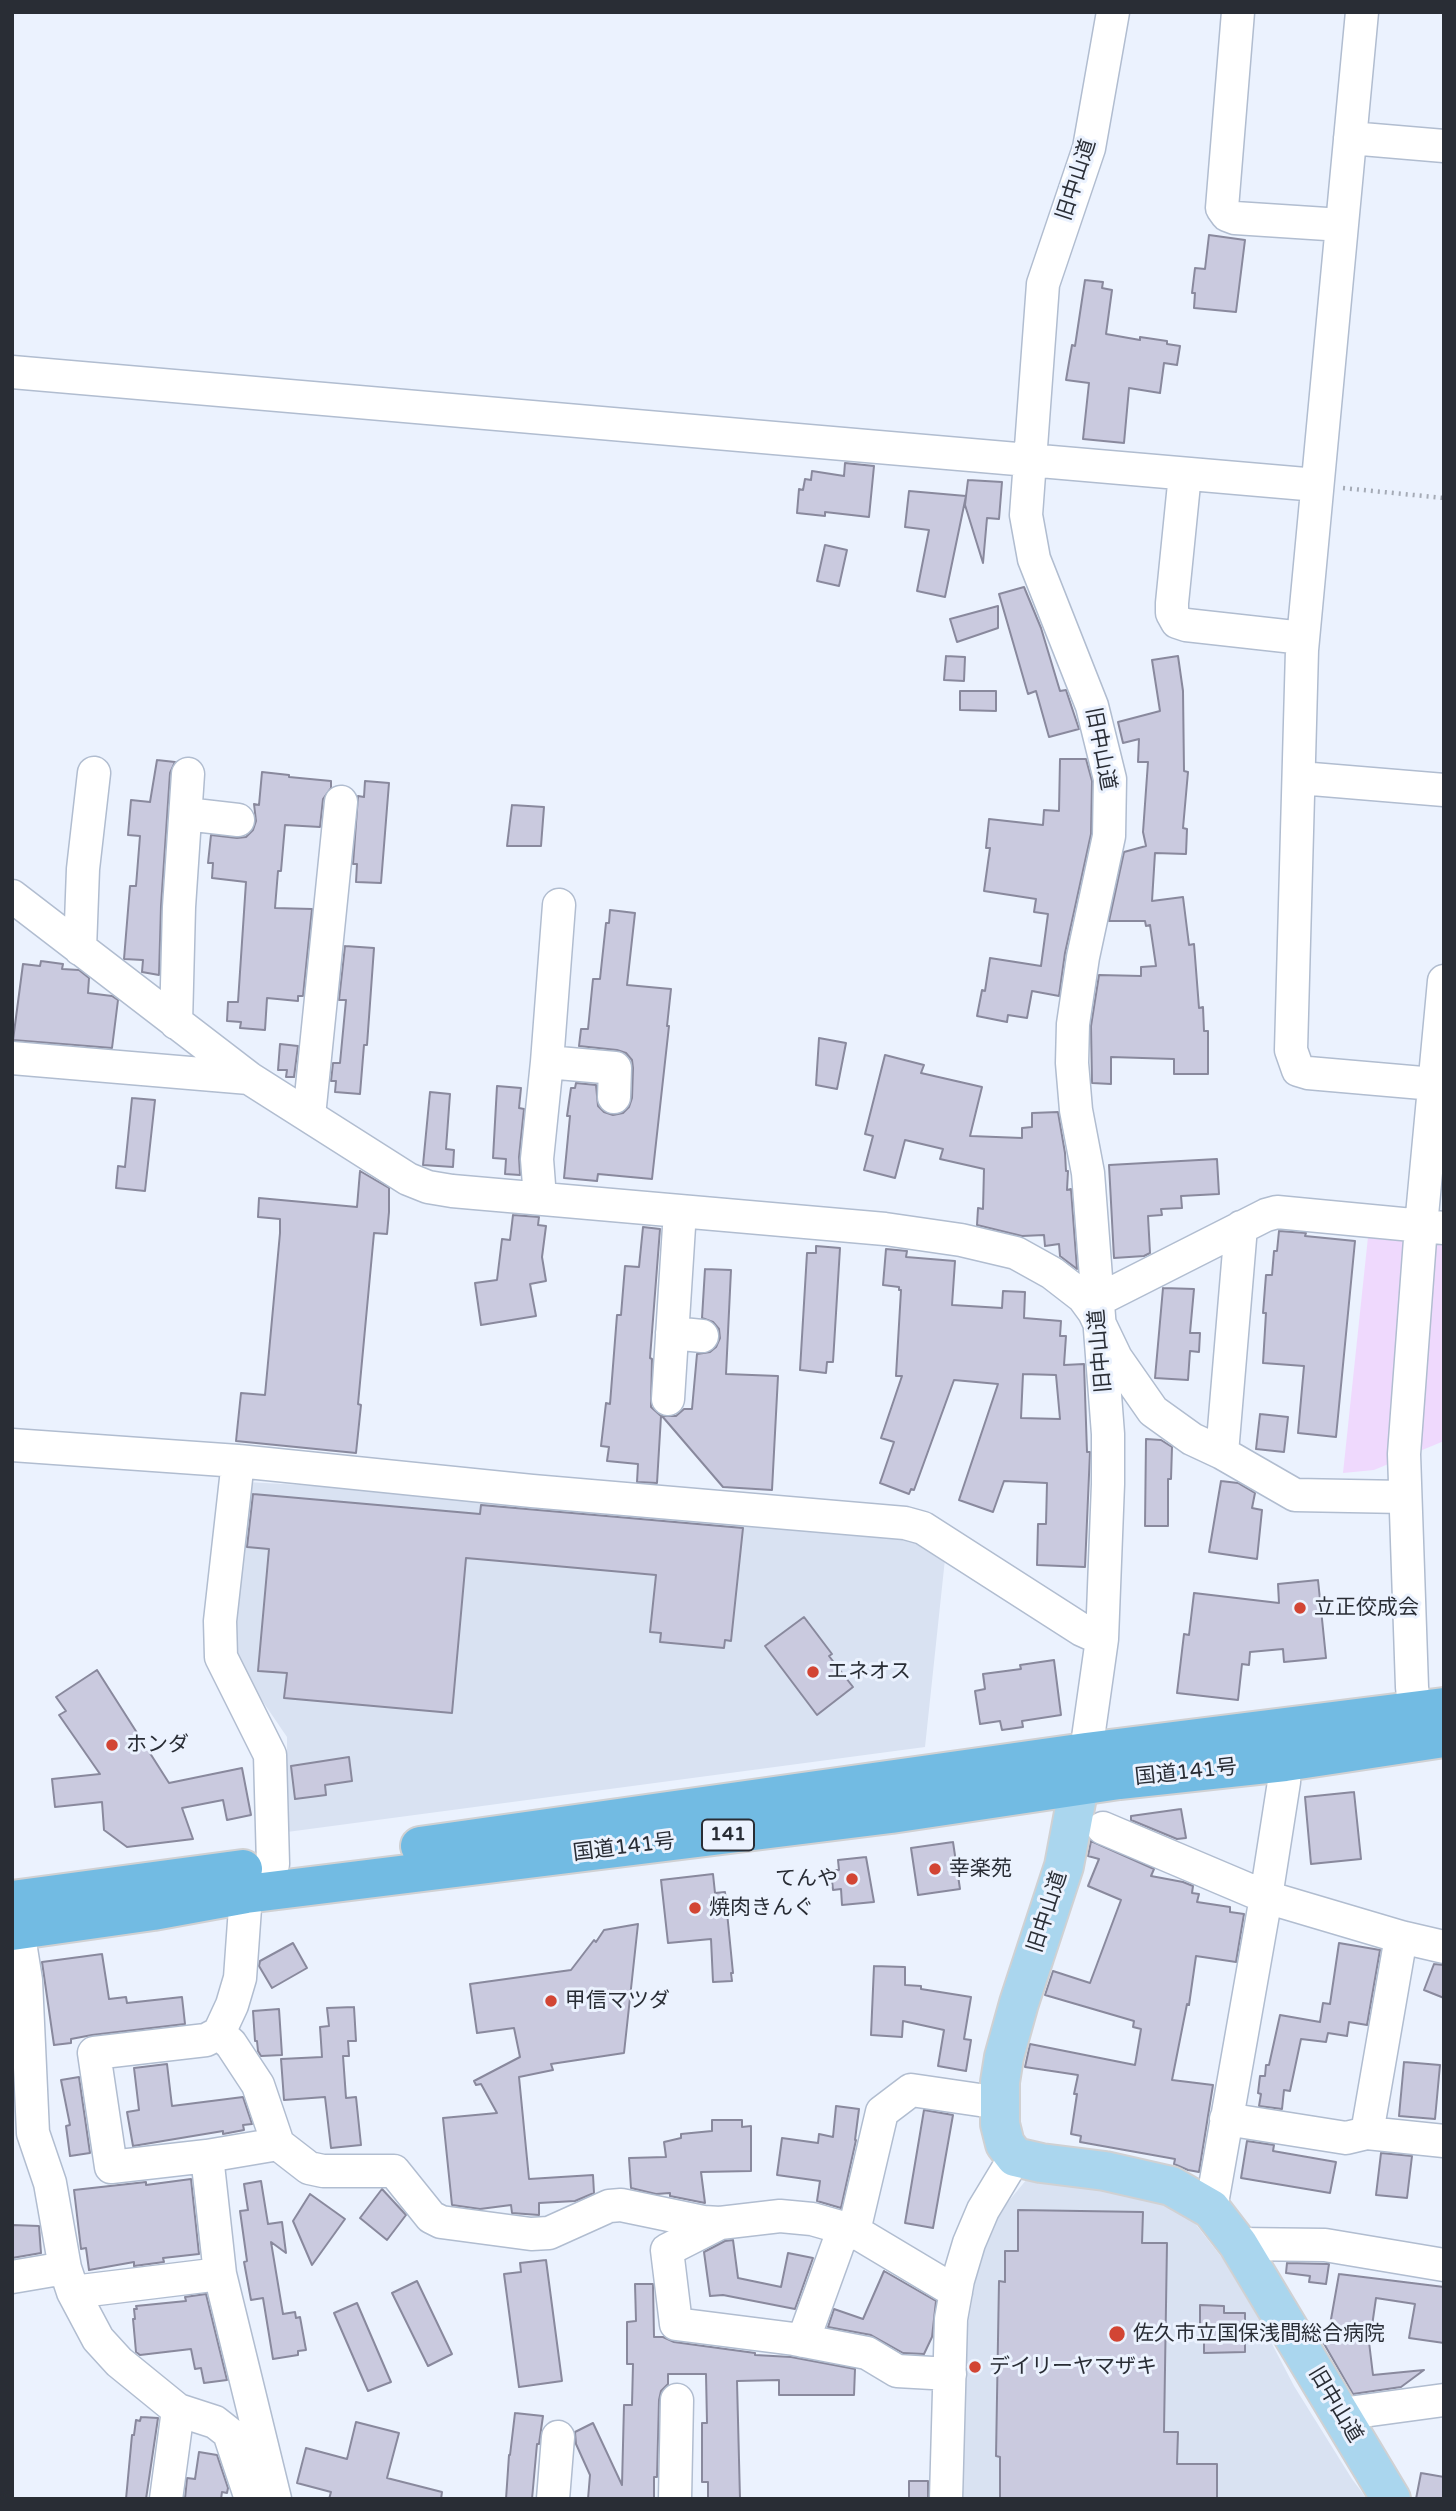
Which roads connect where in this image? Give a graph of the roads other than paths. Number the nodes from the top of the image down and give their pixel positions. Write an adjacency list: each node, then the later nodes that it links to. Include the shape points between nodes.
1 (1113, 12): 8 (street, 旧中山道, via 1090,148 1043,284)
2 (1238, 12): 6 (street, via 1222,208 1235,218)
3 (1362, 12): 4 (street)
4 (1350, 138): 5 (street); 6 (street)
5 (1444, 146)
6 (1342, 225): 10 (street)
7 (12, 372): 8 (street)
8 (1029, 459): 9 (street); 34 (street, 旧中山道, via 1026,515 1034,559 1092,706 1110,779 1109,836 1083,957 1072,1063 1088,1174)
9 (1185, 474): 10 (street); 11 (street, via 1172,603 1177,621)
10 (1317, 485): 11 (street)
11 (1303, 638): 13 (street)
12 (188, 774): 17 (street)
13 (1300, 778): 14 (street); 27 (street, via 1293,1061 1298,1070 1308,1073)
14 (1444, 790)
15 (101, 791): 21 (street, via 83,869)
16 (341, 802): 29 (street, via 341,924)
17 (186, 814): 18 (street); 23 (street)
18 (238, 820)
19 (12, 896): 21 (street)
20 (559, 905): 25 (street)
21 (80, 949): 23 (street)
22 (1444, 981): 27 (street)
23 (176, 1023): 26 (street)
24 (12, 1058): 26 (street)
25 (547, 1062): 28 (street, via 615,1068); 30 (street, via 537,1159)
26 (249, 1078): 29 (street)
27 (1434, 1084): 33 (street)
28 (614, 1097)
29 (309, 1116): 30 (street, via 428,1187)
30 (540, 1198): 31 (street)
31 (681, 1212): 34 (street, via 885,1229 988,1245 1016,1253 1052,1273); 35 (street, via 687,1334)
32 (1241, 1227): 33 (street, via 1277,1212); 34 (street, via 1108,1295); 37 (street)
33 (1432, 1227): 39 (street, via 1405,1420)
34 (1097, 1309): 37 (street, via 1116,1358 1153,1411 1192,1439); 40 (street, 旧中山道, via 1108,1434)
35 (668, 1399)
36 (12, 1444): 38 (street)
37 (1222, 1453): 39 (street, via 1296,1495)
38 (238, 1461): 40 (street, via 532,1492 905,1523 923,1528); 45 (street, via 220,1622 221,1657 270,1755)
39 (1404, 1497): 41 (street)
40 (1102, 1639): 43 (street, 旧中山道)
41 (1430, 1724): 42 (highway, 国道141号 / 141); 43 (highway, 国道141号 / 141)
42 (1285, 1762): 43 (highway, 国道141号 / 141); 47 (street)
43 (1082, 1769): 45 (highway, 国道141号 / 141); 46 (highway, 国道141号 / 141, via 891,1814); 52 (main road, 旧中山道, via 1064,1866 1004,2057)
44 (1103, 1828): 47 (street)
45 (273, 1864): 48 (highway, 国道141号 / 141)
46 (246, 1894): 48 (highway, 国道141号 / 141, via 153,1911); 51 (street, via 240,1978)
47 (1266, 1898): 49 (street); 53 (street)
48 (14, 1921): 66 (street, via 26,1980 33,2133 50,2183)
49 (1402, 1937): 50 (street); 54 (street)
50 (1444, 1947)
51 (219, 2033): 56 (street, via 258,2085); 57 (street, via 206,2040 94,2053 111,2167)
52 (1000, 2103): 58 (main road, 旧中山道, via 1005,2144); 61 (street, via 911,2090 882,2112)
53 (1226, 2119): 54 (street, via 1346,2138); 59 (street)
54 (1367, 2133): 55 (street)
55 (1444, 2141)
56 (278, 2144): 57 (street); 60 (street, via 309,2168 394,2171 431,2217 441,2222 549,2233 621,2205)
57 (207, 2156): 64 (street)
58 (1015, 2157): 59 (main road, 旧中山道, via 1171,2186); 67 (street, via 984,2210)
59 (1211, 2209): 62 (main road, 旧中山道)
60 (720, 2223): 61 (street, via 780,2216); 68 (street, via 667,2250 676,2324)
61 (854, 2231): 67 (street); 68 (street, via 840,2239)
62 (1238, 2244): 63 (street, via 1325,2245); 73 (main road, 旧中山道)
63 (1444, 2265)
64 (220, 2274): 66 (street); 77 (street)
65 (12, 2277): 66 (street)
66 (69, 2280): 72 (street, via 99,2339 118,2362)
67 (956, 2292): 69 (street)
68 (803, 2341): 69 (street, via 867,2353 897,2371)
69 (950, 2374): 80 (street)
70 (677, 2400): 79 (street)
71 (1444, 2400): 73 (street)
72 (178, 2410): 75 (street); 76 (street, via 215,2422 229,2434)
73 (1340, 2414): 81 (main road, 旧中山道)
74 (558, 2437): 78 (street)
75 (166, 2499)
76 (251, 2499)
77 (275, 2499)
78 (552, 2499)
79 (676, 2499)
80 (946, 2499)
81 (1391, 2499)

